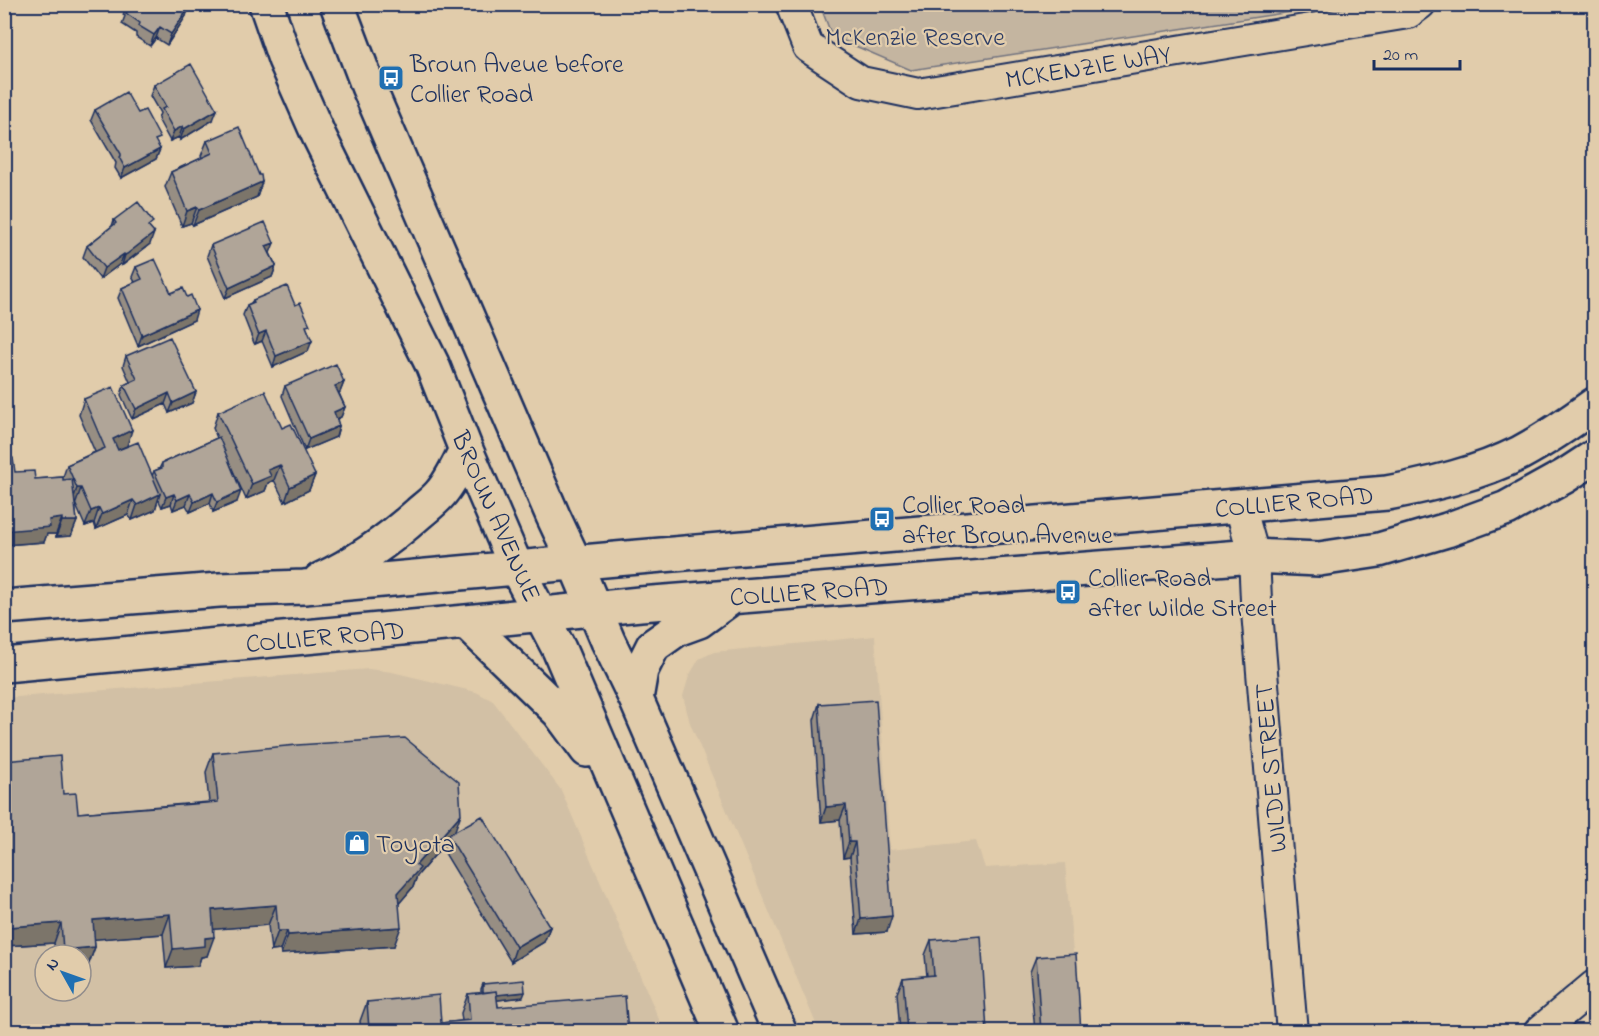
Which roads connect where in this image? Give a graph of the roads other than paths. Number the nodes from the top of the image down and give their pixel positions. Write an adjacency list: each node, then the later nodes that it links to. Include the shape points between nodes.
1 (266, 4): 6 (main road, BROUN AVENUE, via 315,126 432,364)
2 (337, 4): 10 (main road, BROUN AVENUE, via 368,86)
3 (791, 4): 4 (street, MCKENZIE WAY, via 808,47 861,82 918,94 1408,13)
4 (1420, 4)
5 (1594, 405): 8 (main road, COLLIER ROAD, via 1520,453 1433,484 1387,493)
6 (466, 450): 11 (main road, BROUN AVENUE); 12 (main road, via 440,494 407,524 343,569)
7 (1594, 457): 9 (main road, COLLIER ROAD, via 1507,507 1379,550 1319,559)
8 (1240, 506): 9 (street, WILDE STREET); 10 (main road, COLLIER ROAD)
9 (1254, 556): 13 (main road, COLLIER ROAD); 24 (street, WILDE STREET)
10 (575, 563): 11 (main road, COLLIER ROAD); 15 (main road, BROUN AVENUE)
11 (517, 569): 12 (main road, COLLIER ROAD); 16 (main road, BROUN AVENUE)
12 (304, 587): 14 (main road, COLLIER ROAD)
13 (732, 597): 15 (main road, COLLIER ROAD); 19 (main road, via 699,621 676,629 653,646 641,670)
14 (4, 607)
15 (593, 608): 16 (main road, COLLIER ROAD); 19 (main road, BROUN AVENUE)
16 (541, 614): 17 (main road, COLLIER ROAD); 20 (main road, BROUN AVENUE)
17 (466, 622): 18 (main road, COLLIER ROAD); 20 (main road, via 559,711)
18 (4, 665)
19 (636, 699): 23 (main road, BROUN AVENUE)
20 (624, 800): 22 (main road, BROUN AVENUE)
21 (1594, 986): 25 (street)
22 (722, 1032)
23 (780, 1032)
24 (1292, 1032)
25 (1539, 1032)

